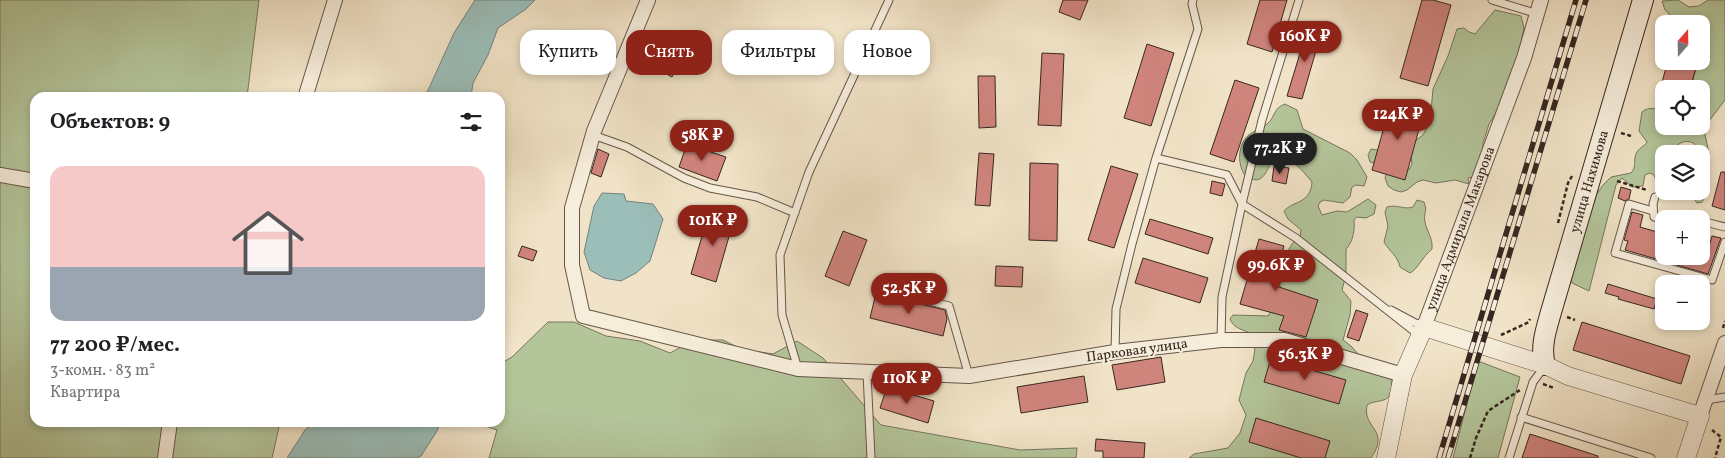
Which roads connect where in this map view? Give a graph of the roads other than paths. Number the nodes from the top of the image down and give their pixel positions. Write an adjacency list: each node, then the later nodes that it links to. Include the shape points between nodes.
1 (335, 0): 10 (street)
2 (648, 0): 11 (street)
3 (889, 0): 18 (lane, via 809,172)
4 (1193, 0): 12 (lane, via 1198,29)
5 (1300, 0): 16 (lane, via 1262,120)
6 (1492, 0): 9 (lane)
7 (1542, 0): 9 (street, улица Адмирала Макарова)
8 (1644, 0): 28 (main road, улица Нахимова, via 1543,341)
9 (1538, 14): 24 (street, улица Адмирала Макарова)
10 (307, 92)
11 (593, 135): 18 (lane, via 627,148 693,182 757,197); 29 (street, Парковая улица, via 572,208 572,265 583,316)
12 (1156, 158): 16 (lane, via 1226,175); 27 (lane, via 1116,308)
13 (0, 175): 14 (street)
14 (30, 180)
15 (1655, 197): 17 (lane)
16 (1242, 204): 24 (lane, via 1296,238 1375,302); 25 (lane, via 1222,297)
17 (1653, 211): 19 (lane); 22 (lane, via 1629,204 1615,253 1712,280)
18 (794, 213): 29 (lane, via 780,255 782,315)
19 (1655, 217)
20 (1710, 223): 21 (lane)
21 (1725, 227)
22 (1725, 242)
23 (879, 288): 32 (lane, via 950,306)
24 (1422, 332): 28 (street); 31 (street, улица Адмирала Макарова)
25 (1221, 340): 27 (street, Парковая улица); 31 (street, Парковая улица, via 1284,340)
26 (1725, 343): 34 (street)
27 (1115, 352): 32 (street, Парковая улица)
28 (1545, 365): 34 (street, via 1568,376); 35 (lane, via 1533,382)
29 (798, 369): 30 (street, Парковая улица)
30 (867, 373): 32 (street, Парковая улица); 38 (lane)
31 (1403, 375): 39 (street, улица Адмирала Макарова)
32 (969, 376)
33 (1725, 397): 34 (lane)
34 (1702, 408): 42 (street)
35 (1521, 417): 40 (lane); 41 (lane)
36 (169, 427): 37 (street)
37 (165, 458)
38 (871, 458)
39 (1386, 458)
40 (1509, 458)
41 (1650, 458)
42 (1686, 458)

